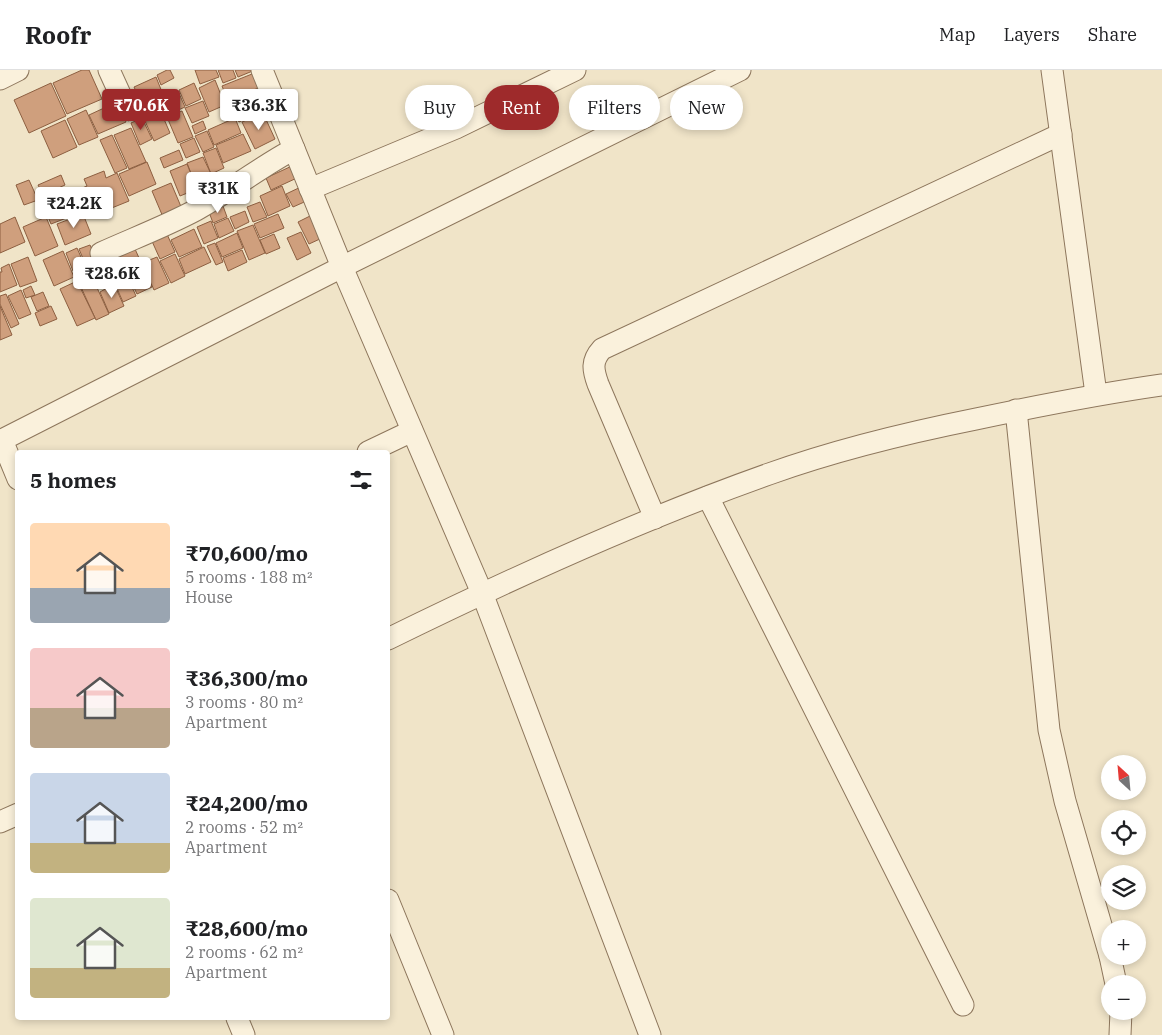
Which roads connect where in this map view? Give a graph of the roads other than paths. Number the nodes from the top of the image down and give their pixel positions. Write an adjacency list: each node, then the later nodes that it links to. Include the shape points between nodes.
1 (18, 70): 7 (street)
2 (109, 70): 8 (street)
3 (262, 70): 10 (street)
4 (575, 70): 11 (street, via 456,128)
5 (740, 70): 13 (street)
6 (1052, 70): 9 (street)
7 (0, 78)
8 (125, 105)
9 (1061, 134): 15 (street); 22 (street, via 602,349 596,356 595,376)
10 (294, 149): 11 (street); 12 (street, via 194,211)
11 (310, 189): 13 (street)
12 (101, 253)
13 (342, 268): 17 (street); 18 (street)
14 (1162, 385): 15 (street)
15 (1096, 394): 16 (street)
16 (1016, 410): 21 (street, via 853,447); 28 (street, via 1049,730 1065,801)
17 (412, 431): 19 (street); 23 (street)
18 (1, 441): 20 (street)
19 (372, 450)
20 (15, 472)
21 (708, 497): 22 (street); 29 (street)
22 (655, 518): 23 (street)
23 (482, 593): 24 (street); 34 (street)
24 (390, 638)
25 (15, 815): 26 (street)
26 (0, 822)
27 (390, 905): 33 (street)
28 (1101, 925)
29 (963, 1005)
30 (238, 1020): 32 (street)
31 (1121, 1020): 35 (street)
32 (244, 1035)
33 (443, 1035)
34 (650, 1035)
35 (1120, 1035)

